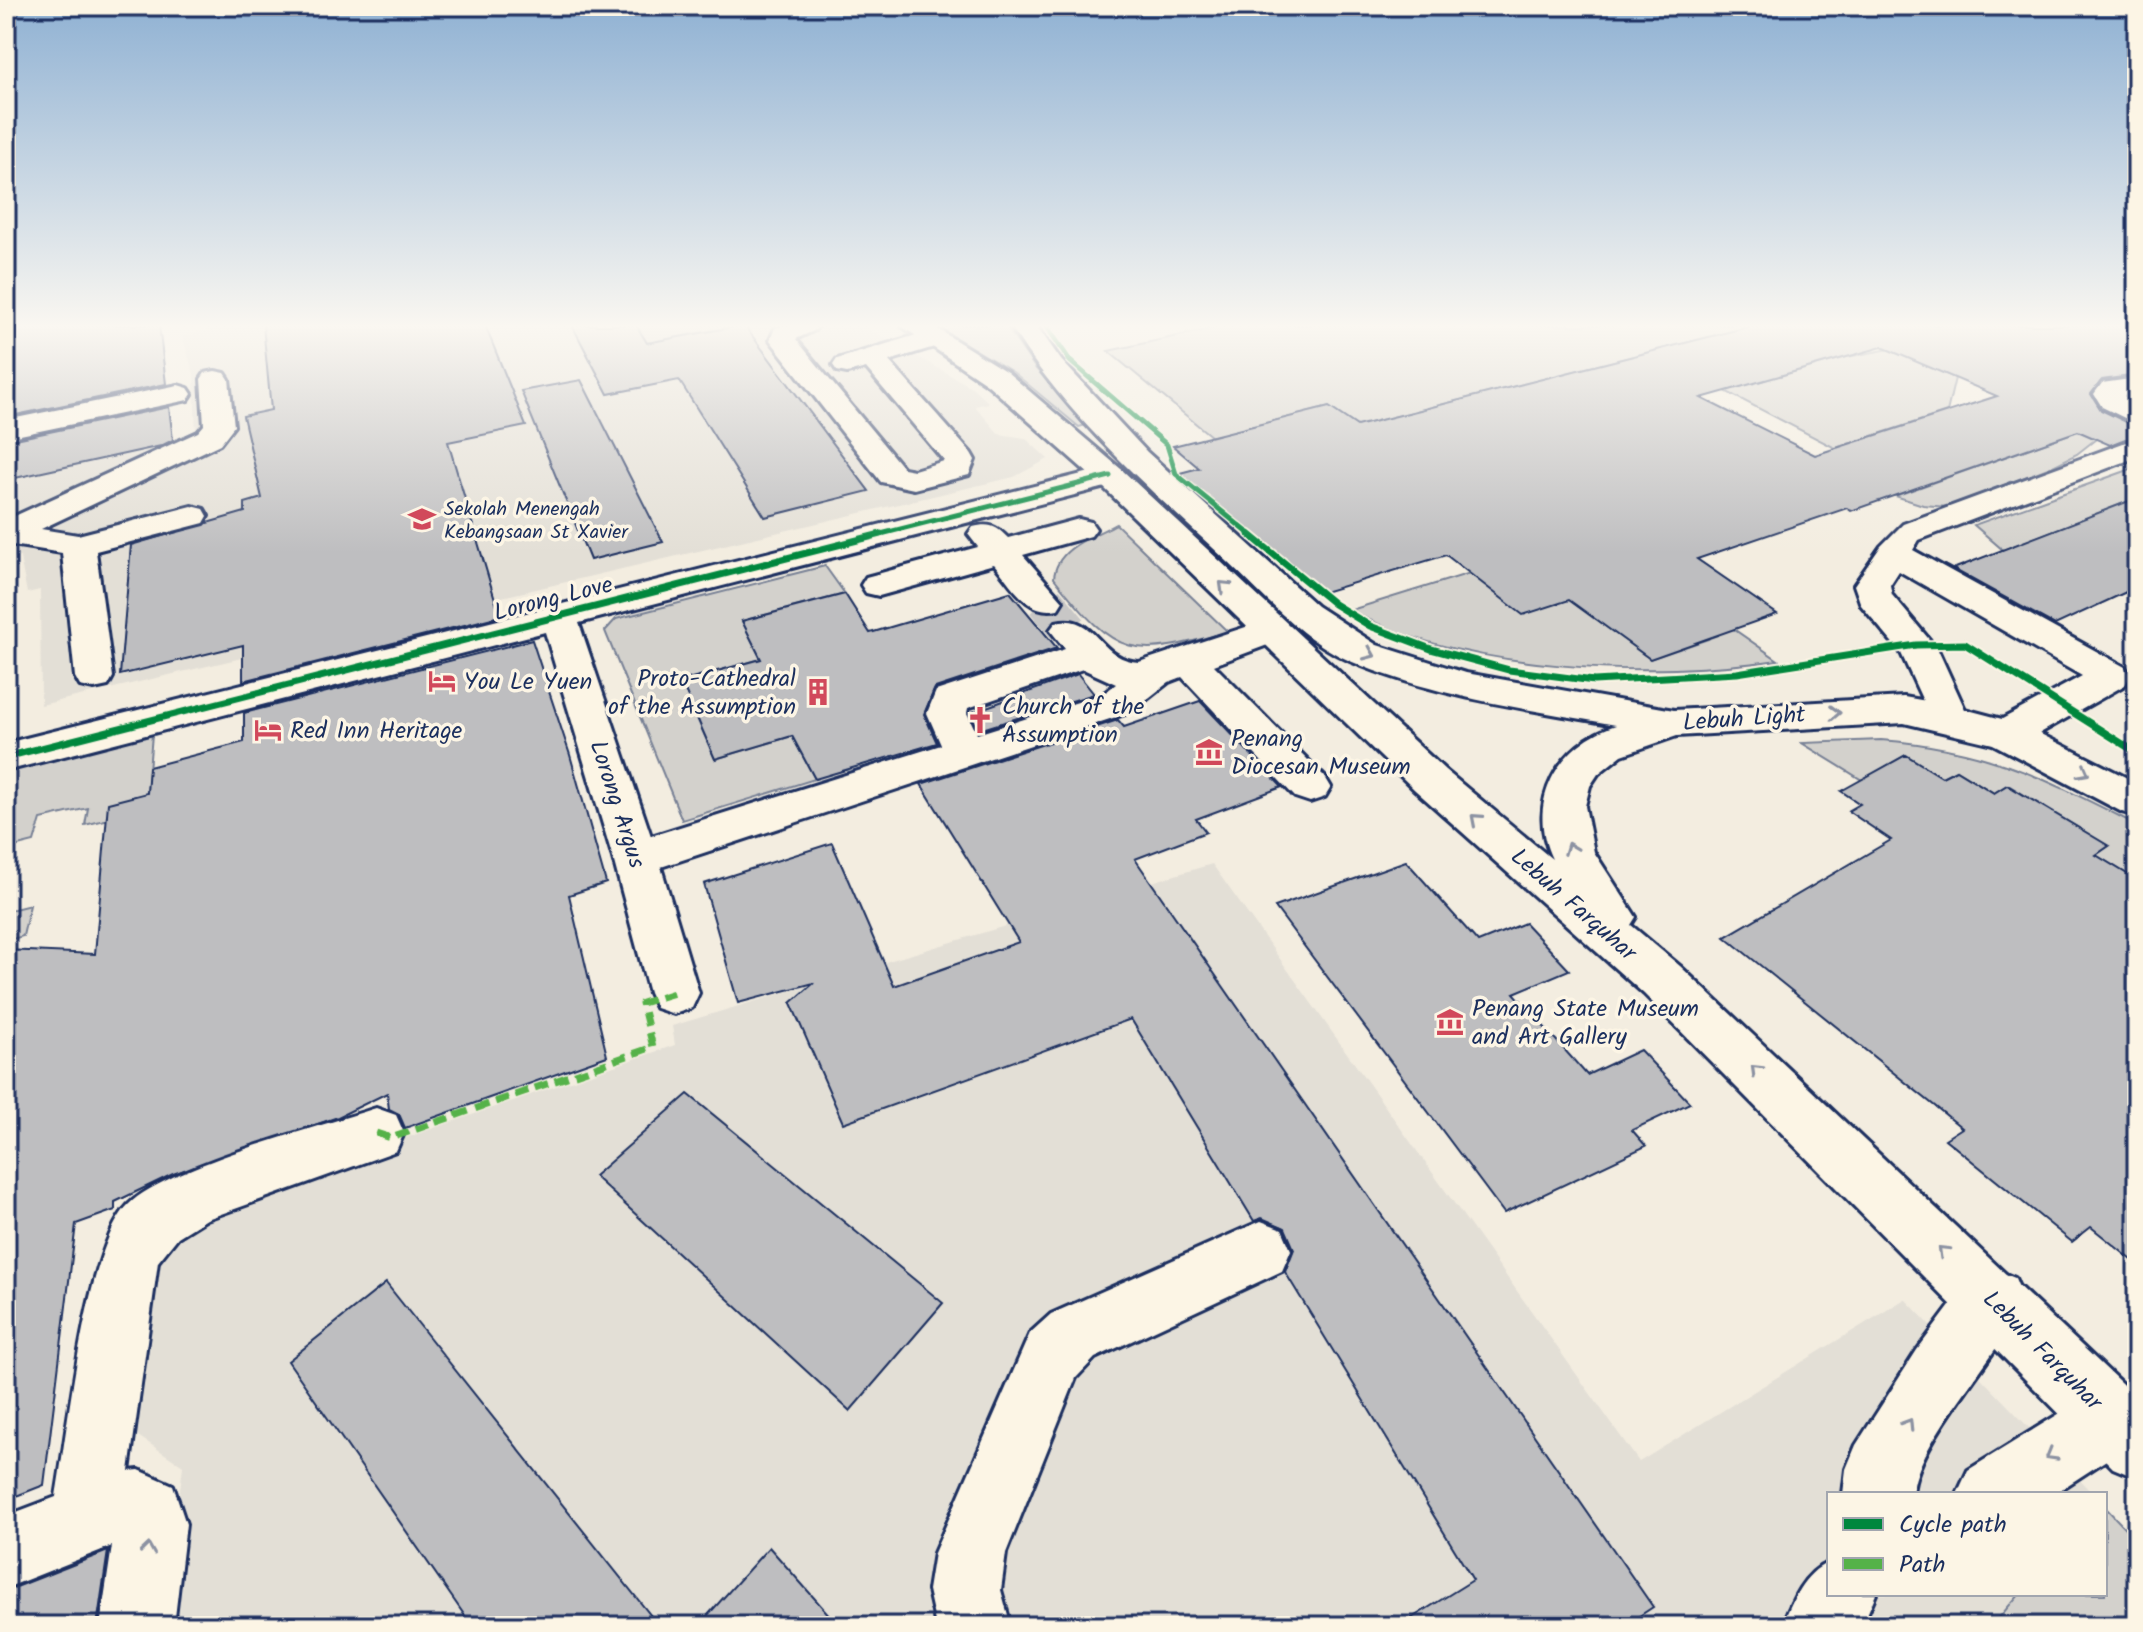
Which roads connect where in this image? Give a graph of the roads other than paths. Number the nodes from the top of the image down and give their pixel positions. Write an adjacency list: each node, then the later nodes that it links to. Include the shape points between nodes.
1 (143, 401): 9 (main road)
2 (217, 401): 15 (main road, via 219,426 209,438)
3 (835, 401): 4 (main road, via 897,479 914,480 958,468 960,460)
4 (909, 401)
5 (1024, 401): 11 (main road, Lebuh Farquhar)
6 (1083, 401): 22 (main road, Lebuh Farquhar)
7 (2112, 401): 8 (main road)
8 (2137, 415)
9 (6, 429)
10 (2126, 451): 16 (main road)
11 (1110, 476): 12 (main road, Lorong Love); 22 (main road, Lebuh Farquhar, one-way to 11)
12 (967, 514): 18 (main road); 21 (main road, Lorong Love)
13 (192, 516): 17 (main road)
14 (1079, 529): 18 (main road)
15 (6, 534): 17 (main road)
16 (1904, 542): 25 (main road, via 1872,585 1874,597 1919,650); 27 (main road, via 2111,676)
17 (78, 545): 24 (main road)
18 (1001, 551): 19 (main road); 20 (main road)
19 (879, 585)
20 (1045, 601)
21 (559, 617): 29 (main road, Lorong Love); 32 (main road, Lorong Argus)
22 (1287, 622): 23 (main road); 26 (main road, Lebuh Light, one-way to 26, via 1419,672); 33 (main road, Lebuh Farquhar, one-way to 22, via 1430,780)
23 (1172, 667): 28 (main road, via 1117,703); 28 (main road, via 1115,673 1079,642 950,700 947,713); 30 (main road)
24 (94, 677)
25 (1949, 718): 26 (main road, Lebuh Light, one-way to 25, via 1904,710); 27 (main road, Lebuh Light)
26 (1674, 723): 33 (main road, one-way to 26, via 1585,882 1566,841 1560,806 1579,770 1608,745)
27 (2007, 734): 31 (main road, Lebuh Light, one-way to 31)
28 (965, 751): 32 (main road)
29 (6, 757)
30 (1310, 787)
31 (2137, 801)
32 (636, 858): 34 (main road, Lorong Argus)
33 (1662, 980): 37 (main road, Lebuh Farquhar, one-way to 33)
34 (674, 993)
35 (376, 1133): 41 (main road, via 189,1198 160,1212 139,1234 126,1267)
36 (1261, 1250): 45 (main road, via 1073,1336 1053,1356 970,1553 962,1584)
37 (1993, 1300): 38 (main road, Lebuh Farquhar); 39 (main road, one-way to 37, via 1880,1469)
38 (2124, 1431): 40 (main road, one-way to 40)
39 (1878, 1492)
40 (1996, 1492)
41 (87, 1521): 42 (main road); 44 (main road, one-way to 41, via 151,1524 148,1510 123,1507)
42 (6, 1552)
43 (1839, 1596): 46 (main road)
44 (137, 1626)
45 (974, 1626)
46 (1819, 1626)

